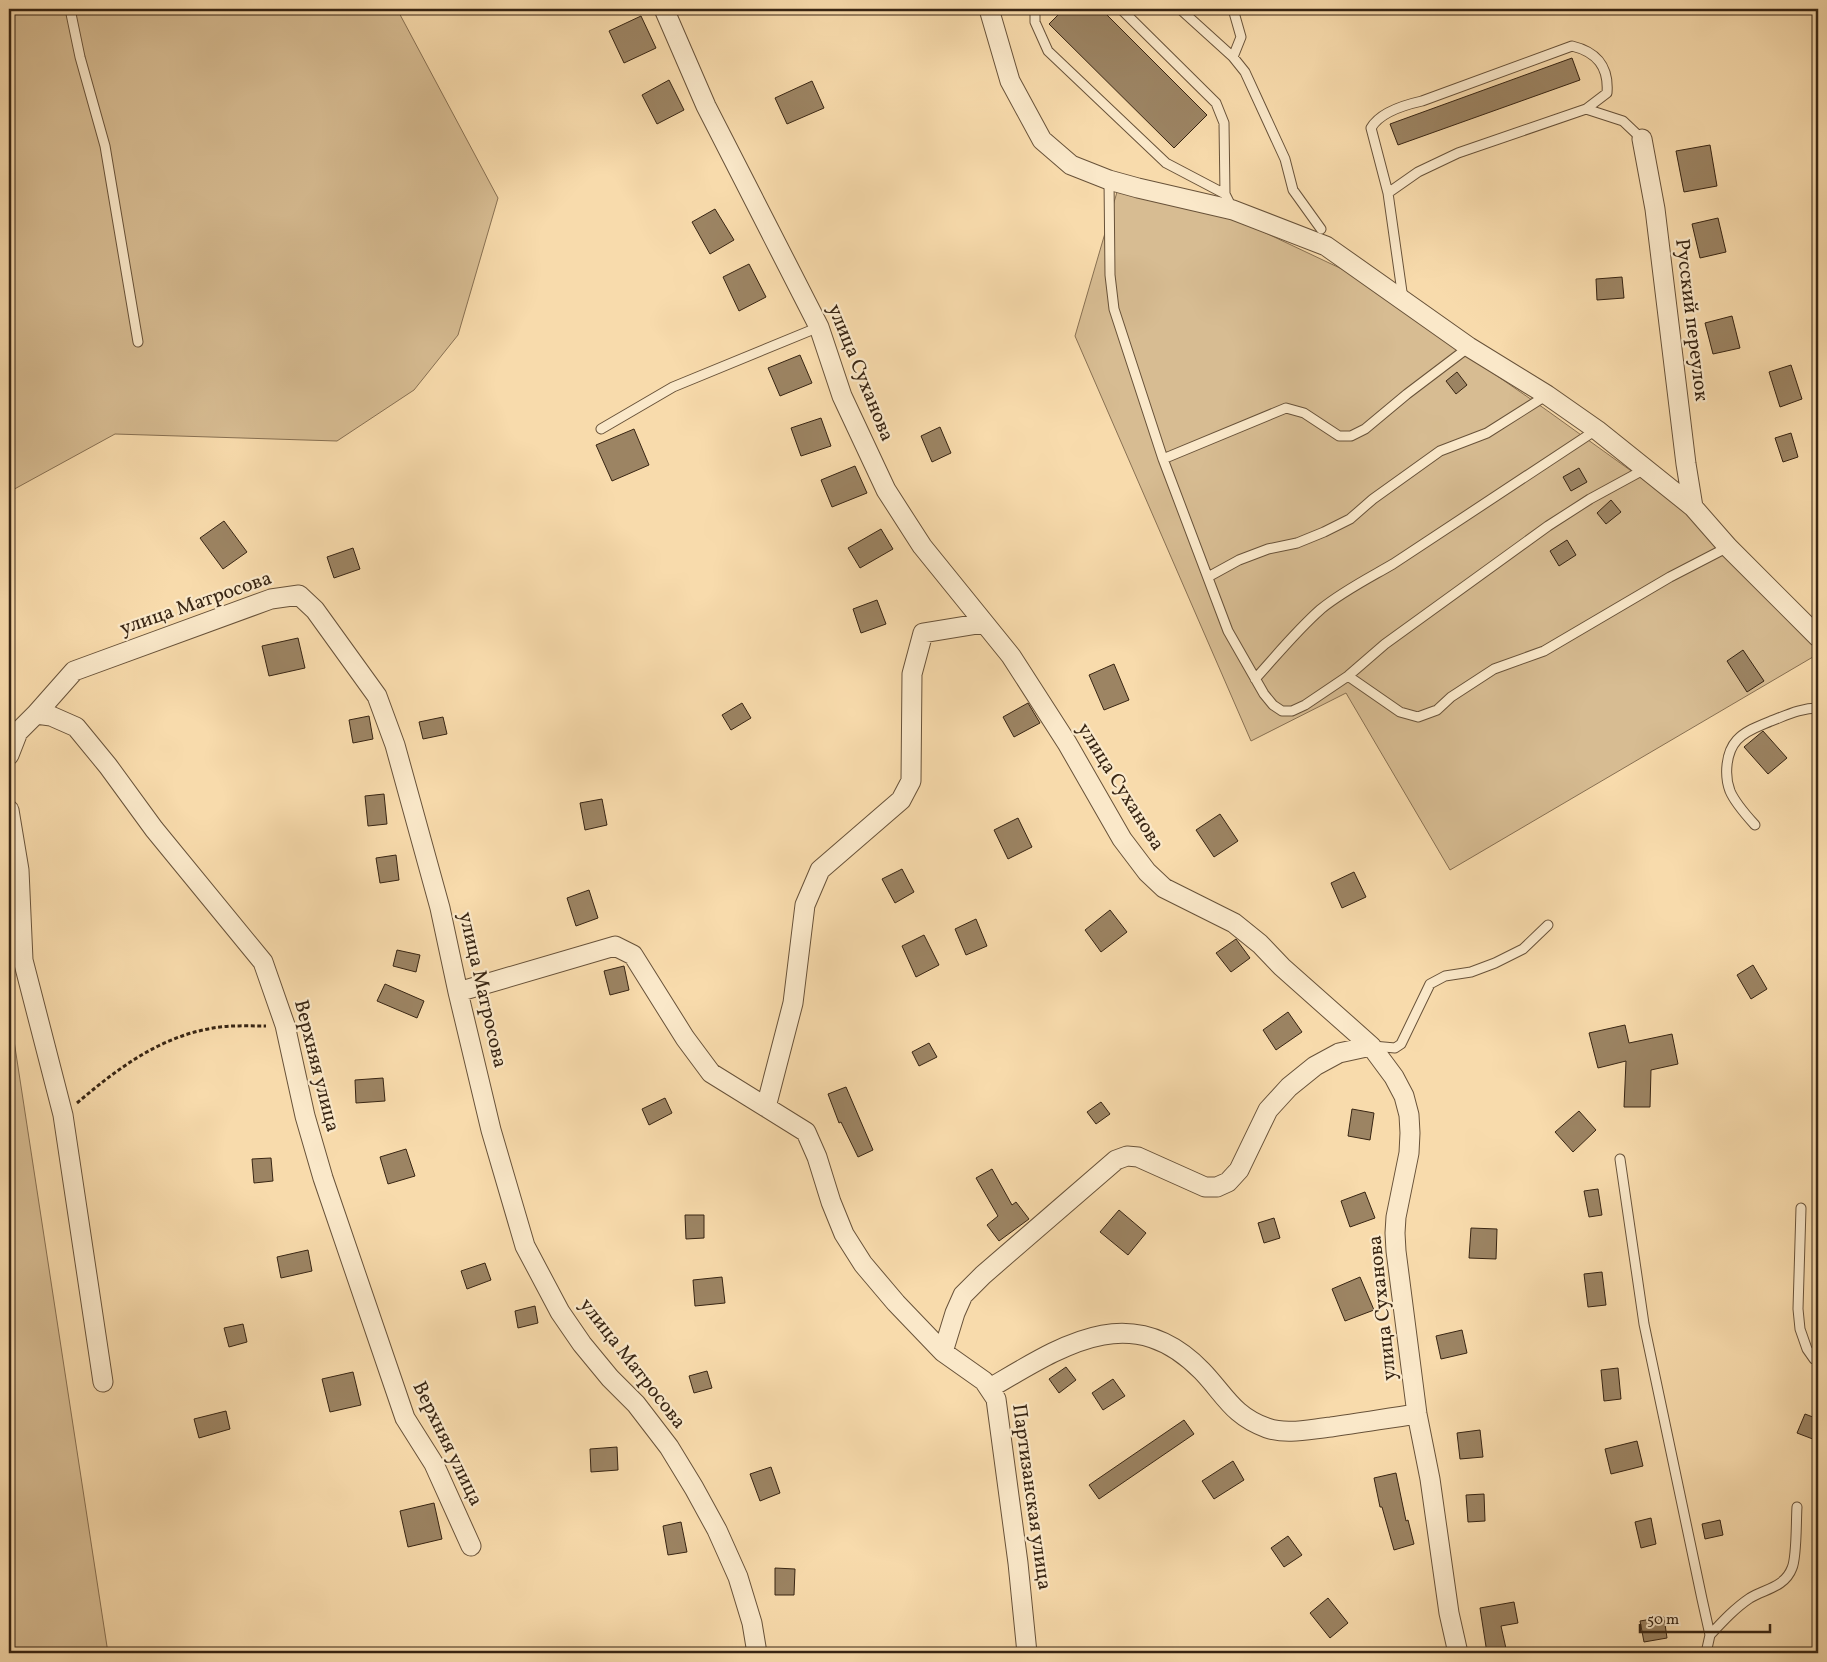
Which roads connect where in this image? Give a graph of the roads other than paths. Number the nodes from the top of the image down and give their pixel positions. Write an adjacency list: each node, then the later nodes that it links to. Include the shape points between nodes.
1 (70, 9): 17 (lane, via 105,146)
2 (664, 9): 16 (street, улица Суханова, via 706,106)
3 (989, 9): 11 (street, via 1010,81 1042,140 1071,165)
4 (1035, 9): 13 (lane, via 1035,22 1048,51 1166,164)
5 (1121, 9): 13 (lane, via 1216,103 1224,123)
6 (1180, 9): 8 (lane)
7 (1233, 9): 8 (lane, via 1241,37)
8 (1233, 57): 14 (lane, via 1245,72 1281,151 1293,190)
9 (1586, 109): 10 (lane, via 1623,121); 12 (lane, via 1458,153 1418,172); 12 (lane, via 1607,93 1604,67 1596,57 1572,46 1405,105 1380,117 1371,128)
10 (1642, 139): 24 (street, Русский переулок, via 1655,209)
11 (1109, 180): 13 (street, via 1138,188); 22 (lane, via 1110,275 1114,309)
12 (1388, 193): 15 (lane)
13 (1229, 202): 15 (street, via 1326,246)
14 (1321, 229)
15 (1403, 302): 18 (street)
16 (819, 327): 20 (lane, via 674,387); 27 (street, улица Суханова, via 842,396 886,490 922,546)
17 (138, 342)
18 (1469, 348): 19 (street); 22 (lane, via 1365,429 1351,436 1339,436 1304,413 1286,408)
19 (1546, 395): 21 (street); 26 (lane, via 1487,432 1440,451 1333,528 1297,543 1246,557)
20 (600, 429)
21 (1596, 430): 23 (street); 30 (lane, via 1323,608)
22 (1163, 459): 26 (lane)
23 (1645, 468): 24 (street); 29 (lane, via 1548,526 1385,644)
24 (1693, 507): 25 (street)
25 (1728, 547): 28 (street); 29 (lane, via 1670,576 1544,651 1494,669 1437,710 1418,716 1400,712)
26 (1208, 577): 30 (lane, via 1228,631)
27 (984, 623): 38 (street, улица Суханова, via 1011,656 1067,743 1122,839 1147,872 1164,888 1234,923); 39 (street, via 923,633 912,674 911,781 902,800 820,870 805,905 793,1003)
28 (1818, 638)
29 (1348, 676): 30 (lane, via 1292,711 1282,711 1272,705)
30 (1255, 679)
31 (1818, 708): 35 (lane, via 1805,708 1749,731 1737,740 1726,771 1730,791)
32 (36, 714): 33 (street, via 18,732); 37 (street, улица Матросова, via 74,671 271,599 299,595 315,610 377,696 395,745 440,908); 48 (street, Верхняя улица, via 51,716 76,727 154,830 263,962 284,1025 322,1178 405,1418 434,1464)
33 (9, 755)
34 (9, 810): 44 (street, via 19,870 23,960 63,1115)
35 (1754, 825)
36 (1548, 925): 38 (lane, via 1523,949 1495,963 1445,976 1430,984 1401,1044 1395,1048)
37 (458, 992): 39 (street, Партизанская улица, via 616,946 634,955 685,1038 711,1073); 50 (street, улица Матросова, via 491,1130 525,1246 560,1312 582,1344 636,1404 669,1447 694,1488 738,1577)
38 (1371, 1046): 42 (street, via 1339,1053 1288,1087 1268,1110 1239,1170 1228,1182 1217,1187 1205,1187 1138,1157 1116,1160 963,1295); 46 (street, улица Суханова, via 1394,1077 1409,1115 1409,1153 1395,1233)
39 (766, 1107): 42 (street, Партизанская улица, via 806,1132 844,1234 863,1264)
40 (1620, 1159): 49 (lane, via 1644,1324)
41 (1801, 1208): 43 (lane, via 1800,1329 1807,1349)
42 (943, 1352): 45 (street, Партизанская улица)
43 (1818, 1360)
44 (103, 1382)
45 (990, 1388): 46 (street, via 1072,1343 1127,1333 1151,1337 1170,1345 1191,1360 1237,1412 1268,1428 1304,1430); 51 (street, Партизанская улица, via 996,1399)
46 (1417, 1414): 52 (street, улица Суханова)
47 (1797, 1507): 49 (lane, via 1793,1566 1787,1578 1752,1597)
48 (471, 1546)
49 (1710, 1635): 53 (lane)
50 (757, 1653)
51 (1027, 1653)
52 (1458, 1653)
53 (1706, 1653)

